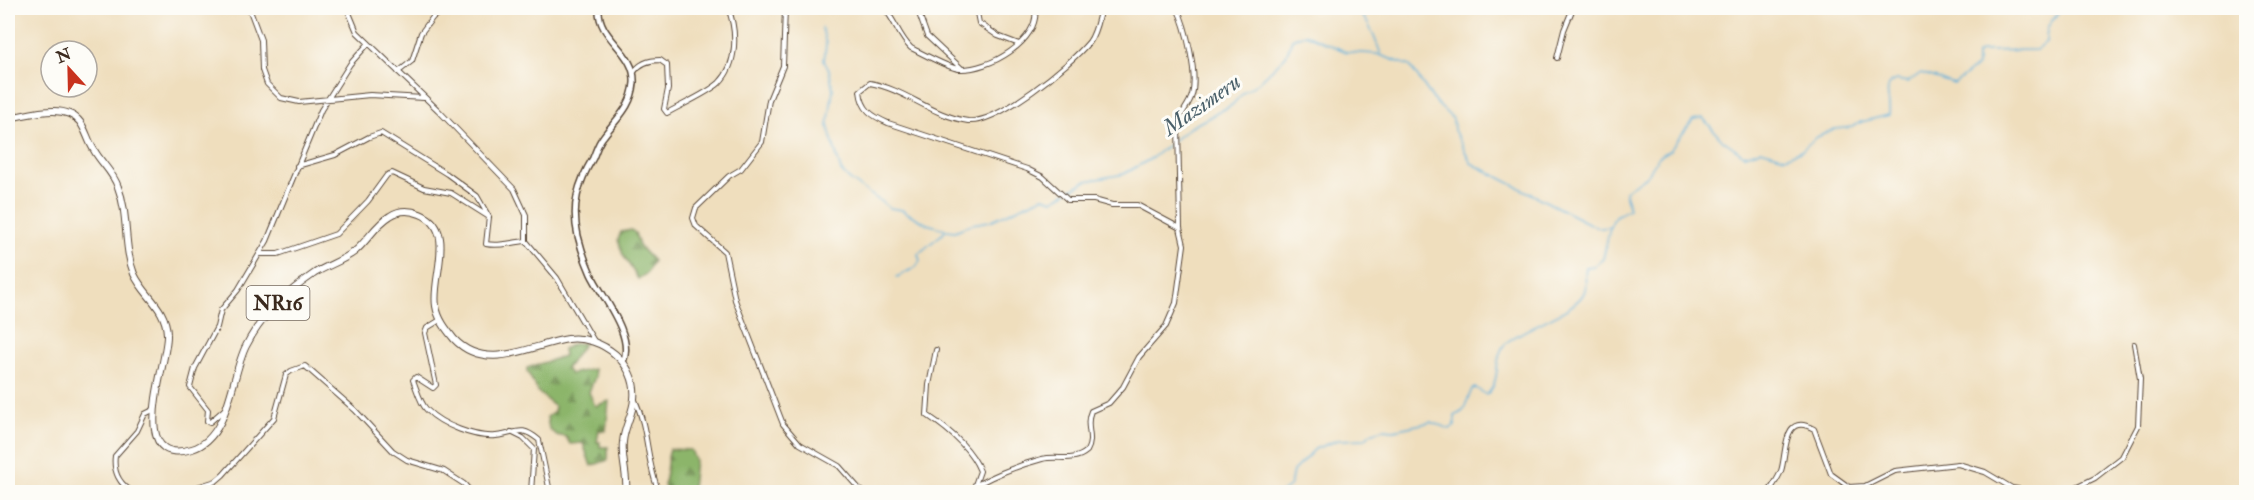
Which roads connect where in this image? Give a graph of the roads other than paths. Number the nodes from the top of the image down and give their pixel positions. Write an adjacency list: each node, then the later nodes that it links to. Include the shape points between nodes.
1 (249, 8): 21 (street, via 261,40 260,65 267,84 287,100)
2 (347, 8): 14 (street, via 357,32)
3 (446, 8): 18 (street, via 433,17 417,41 412,61)
4 (599, 8): 19 (main road, via 602,27)
5 (728, 8): 19 (street, via 735,25 733,51 718,83 667,113 667,65 656,60)
6 (785, 8): 45 (street, via 783,66 769,100 762,142 741,169 696,208 693,218 696,226 725,252 738,309 783,424 800,444 839,466)
7 (884, 8): 17 (street, via 911,48)
8 (917, 8): 17 (street, via 927,36)
9 (976, 8): 15 (street, via 979,23)
10 (1035, 8): 15 (street, via 1033,25)
11 (1101, 8): 25 (street, via 1092,37 1081,50 1009,106 981,119 971,121 944,115 892,88 870,83 860,91 861,101 872,116 888,123 1027,169 1068,200 1137,206)
12 (1177, 8): 25 (street, via 1185,29 1194,81 1191,99 1178,124)
13 (1573, 8): 16 (street)
14 (368, 44): 18 (street); 21 (street)
15 (1019, 44): 17 (street, via 1001,59)
16 (1557, 58)
17 (962, 69)
18 (398, 72): 20 (street)
19 (634, 72): 32 (main road, via 628,105 600,142 580,179 575,201 578,236 592,275 617,318 626,350)
20 (425, 98): 21 (street, via 370,95); 26 (street, via 516,192 526,215)
21 (326, 100): 23 (street)
22 (8, 118): 35 (main road, NR16, via 50,111 72,115 81,123 96,154 114,178 123,202 128,251 135,274 166,324 167,346)
23 (296, 167): 24 (street, via 381,133 473,194 486,207); 27 (street)
24 (489, 217): 26 (street, via 486,245); 27 (street, via 451,193 424,188 392,173 336,234 278,254)
25 (1180, 228): 37 (street, via 1184,245 1175,306 1163,331 1139,357 1123,387 1109,403 1091,411 1087,451 1074,457 1040,459)
26 (526, 241): 29 (street, via 557,279)
27 (260, 254): 34 (street, via 238,290 220,310 217,327 190,383 208,412 208,422)
28 (440, 320): 29 (main road, via 459,344 493,355 519,354 566,339); 34 (main road, NR16, via 436,288 440,236 428,219 404,210 382,222 353,253 316,273 268,313 245,348); 36 (street, via 425,333 436,385 433,388 416,377 413,381 427,410 459,429 478,434 496,436)
29 (595, 342): 32 (main road)
30 (2133, 344): 49 (street, via 2140,387 2136,430 2122,457 2095,478)
31 (936, 350): 37 (street, via 927,415 946,428 978,465 981,475)
32 (623, 362): 33 (main road)
33 (634, 399): 43 (main road, via 623,441); 44 (street, via 645,424)
34 (227, 408): 35 (main road, NR16, via 204,443 178,451 160,443)
35 (153, 410): 38 (street, via 116,456 117,475 124,487)
36 (511, 432): 41 (street, via 534,449); 42 (street, via 520,429 539,440)
37 (975, 486): 46 (street)
38 (133, 492)
39 (181, 492): 40 (street, via 223,475 274,418 286,375 305,366 355,410 393,451 407,460 444,471)
40 (471, 492)
41 (531, 492)
42 (550, 492)
43 (626, 492)
44 (658, 492)
45 (862, 492)
46 (966, 492)
47 (1769, 492): 48 (street, via 1781,471 1787,435 1802,425 1814,429 1831,474 1849,488 1865,486 1895,471 1958,464 1985,472 2012,488)
48 (2035, 492)
49 (2067, 492)

